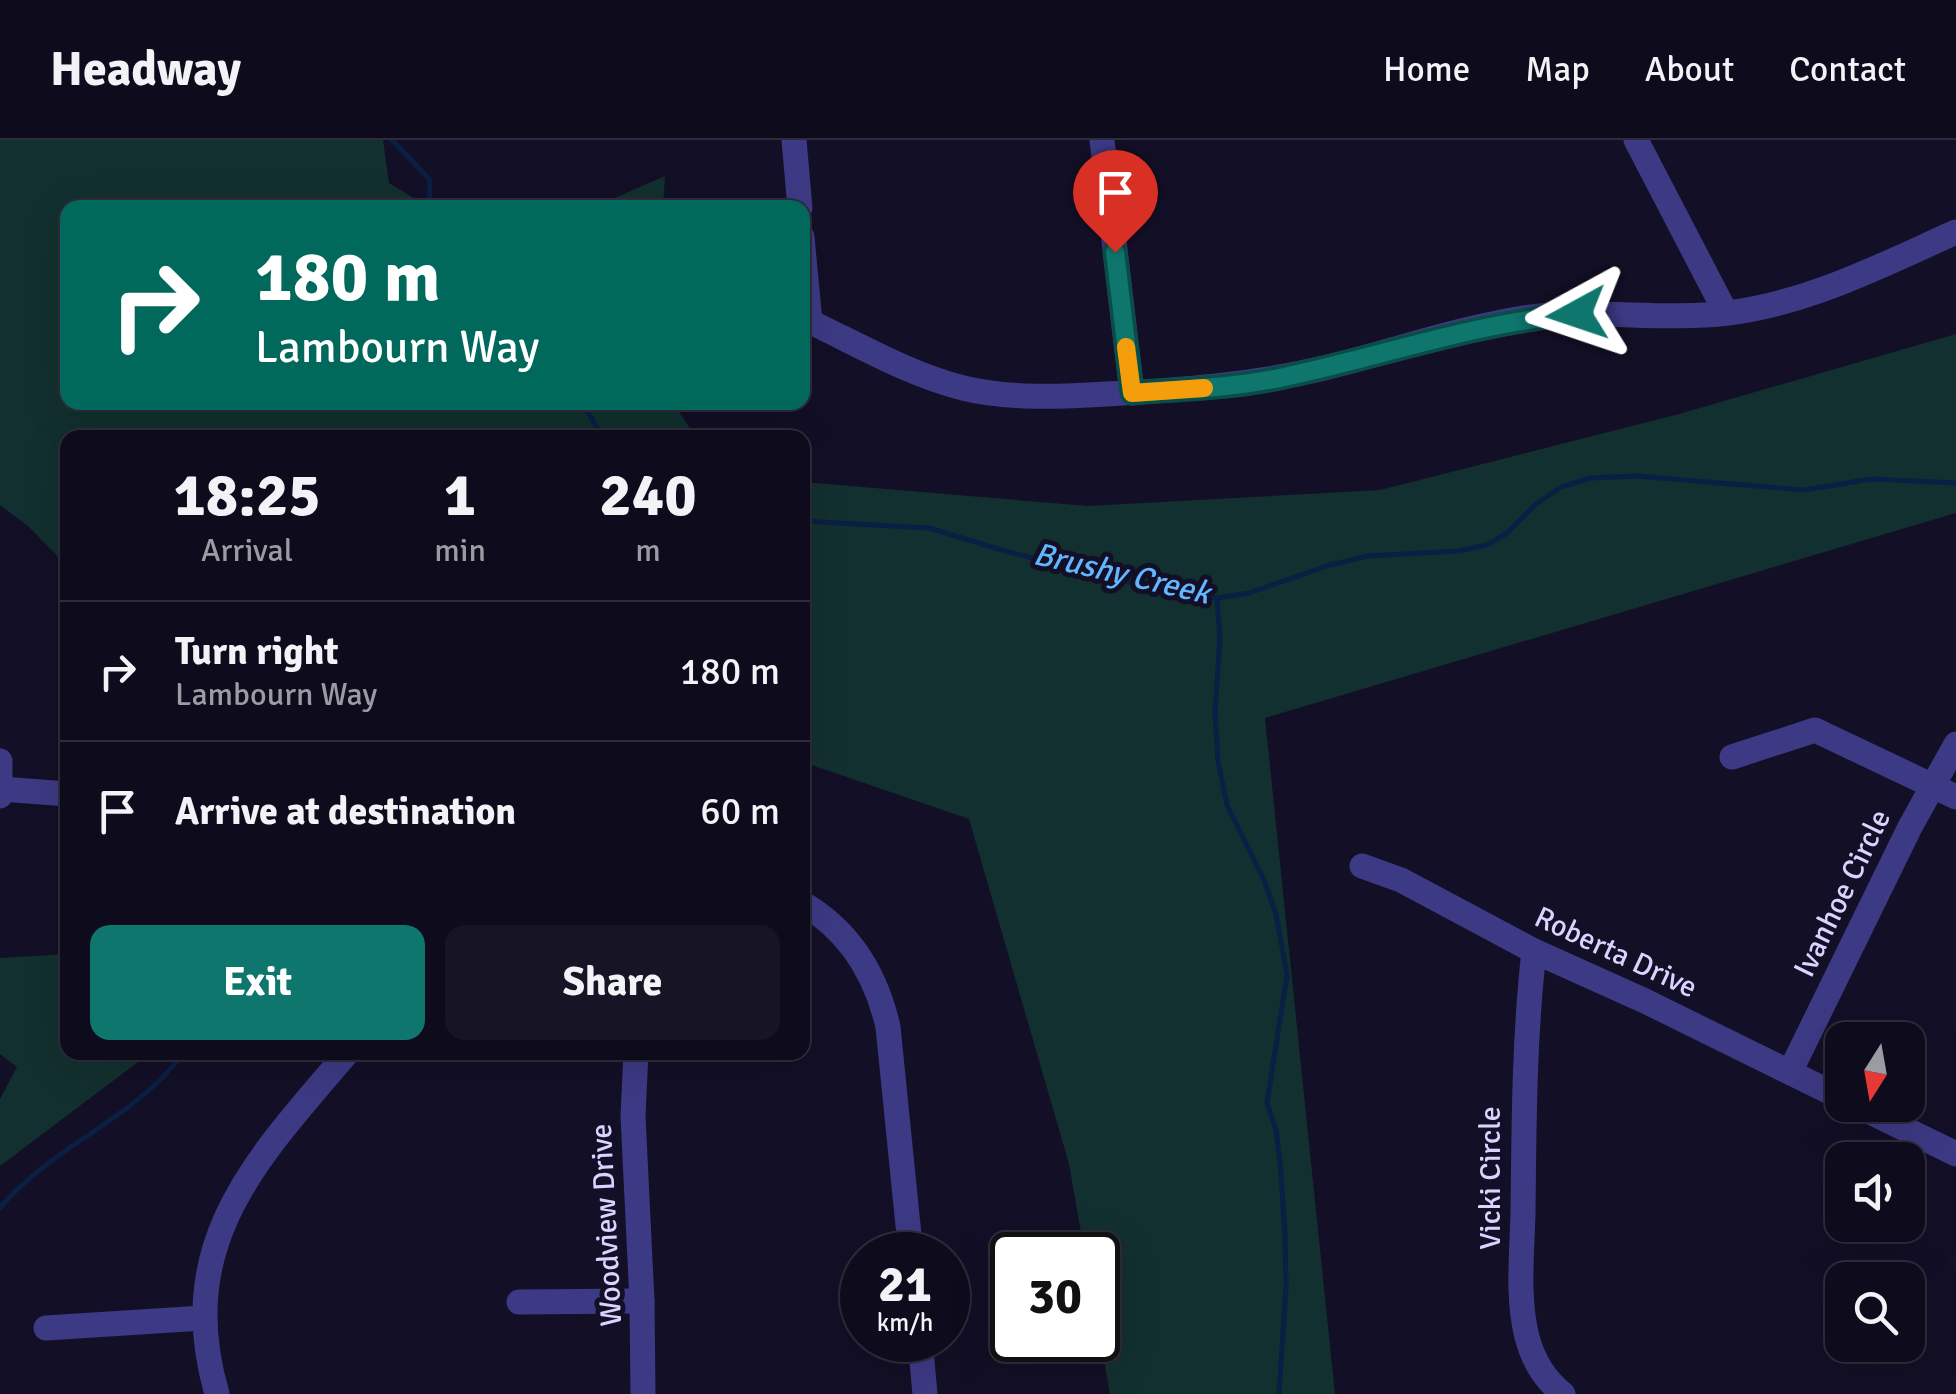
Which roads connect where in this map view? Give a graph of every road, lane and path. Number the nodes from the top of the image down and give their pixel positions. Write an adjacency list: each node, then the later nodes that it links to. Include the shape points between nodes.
1 (794, 140): 4 (street)
2 (1103, 140): 8 (street)
3 (1636, 140): 6 (street)
4 (799, 200)
5 (1956, 232): 6 (street, via 1810,294)
6 (1726, 313): 8 (street, via 1525,318 1278,378)
7 (810, 322): 8 (street, via 968,389)
8 (1132, 393)
9 (1956, 744): 12 (street, Ivanhoe Circle)
10 (1732, 758): 12 (street, via 1815,730)
11 (0, 761): 13 (street)
12 (1932, 786): 15 (street); 21 (street, Ivanhoe Circle)
13 (1, 793): 14 (street)
14 (60, 794)
15 (1956, 797)
16 (1362, 866): 18 (street, Roberta Drive)
17 (810, 910): 25 (street, via 850,943 882,1000)
18 (1534, 951): 21 (street, Roberta Drive); 34 (street, Vicki Circle, via 1522,1087 1522,1291 1534,1358)
19 (341, 1060): 28 (street, via 240,1188 218,1238)
20 (636, 1060): 26 (street, Woodview Drive)
21 (1790, 1072): 22 (street, Roberta Drive)
22 (1825, 1090)
23 (1891, 1122): 24 (street)
24 (1956, 1154)
25 (909, 1232)
26 (642, 1301): 27 (street); 32 (street, Woodview Drive)
27 (519, 1302)
28 (203, 1318): 29 (street); 31 (street)
29 (46, 1328)
30 (922, 1362): 33 (street)
31 (216, 1394)
32 (643, 1394)
33 (925, 1394)
34 (1563, 1394)

